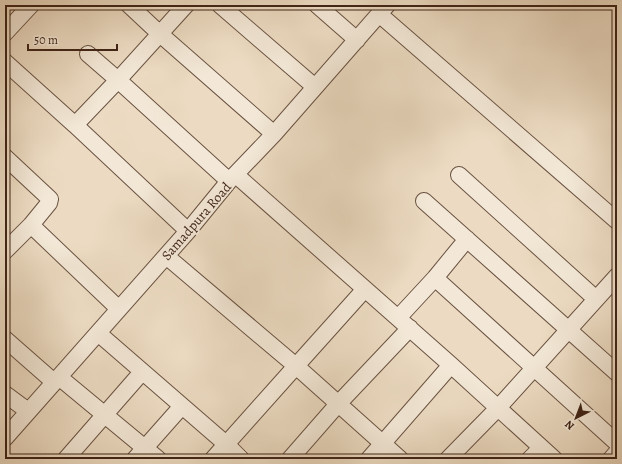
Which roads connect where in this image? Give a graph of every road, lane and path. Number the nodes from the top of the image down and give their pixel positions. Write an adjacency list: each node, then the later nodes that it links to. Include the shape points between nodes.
1 (31, 5): 7 (street)
2 (129, 5): 8 (street)
3 (186, 5): 8 (street)
4 (220, 5): 13 (street)
5 (317, 5): 9 (street)
6 (383, 9): 9 (street, Samadpura Road); 20 (street)
7 (5, 33)
8 (160, 34): 12 (street); 15 (street)
9 (357, 40): 13 (street, Samadpura Road)
10 (88, 54): 12 (street)
11 (5, 62): 14 (street)
12 (118, 80): 14 (street); 18 (street)
13 (315, 87): 15 (street, Samadpura Road)
14 (75, 125): 22 (street)
15 (274, 134): 18 (street, Samadpura Road)
16 (8, 166): 21 (street, via 50,199)
17 (459, 175): 29 (street)
18 (233, 178): 22 (street, Samadpura Road); 28 (street)
19 (424, 201): 23 (street)
20 (617, 221)
21 (30, 224): 24 (street); 30 (street)
22 (188, 231): 25 (street, Samadpura Road)
23 (467, 239): 27 (street); 33 (street)
24 (5, 250)
25 (166, 256): 30 (street, Samadpura Road); 37 (street)
26 (617, 276): 29 (street)
27 (435, 278): 31 (street); 38 (street)
28 (365, 289): 31 (street); 37 (street)
29 (596, 299): 33 (street)
30 (119, 309): 34 (street, Samadpura Road)
31 (398, 318): 32 (street)
32 (410, 328): 36 (street); 43 (street)
33 (568, 330): 38 (street); 40 (street)
34 (98, 333): 39 (street); 41 (street, Samadpura Road)
35 (5, 339): 41 (street)
36 (451, 365): 45 (street); 51 (street)
37 (296, 366): 43 (street); 50 (street)
38 (534, 368): 45 (street); 49 (street)
39 (142, 372): 44 (street); 47 (street)
40 (617, 374)
41 (57, 380): 46 (street, Samadpura Road); 47 (street)
42 (5, 394): 46 (street)
43 (338, 404): 51 (street); 59 (street)
44 (182, 406): 50 (street); 54 (street)
45 (498, 408): 53 (street); 62 (street)
46 (28, 411): 48 (street, Samadpura Road)
47 (104, 415): 54 (street); 55 (street)
48 (5, 438)
49 (617, 442)
50 (226, 444): 57 (street); 58 (street)
51 (383, 444): 60 (street); 61 (street)
52 (617, 452): 64 (street)
53 (536, 453): 63 (street)
54 (140, 454): 56 (street)
55 (66, 459)
56 (158, 459)
57 (213, 459)
58 (241, 459)
59 (290, 459)
60 (369, 459)
61 (400, 459)
62 (448, 459)
63 (554, 459)
64 (611, 459)

